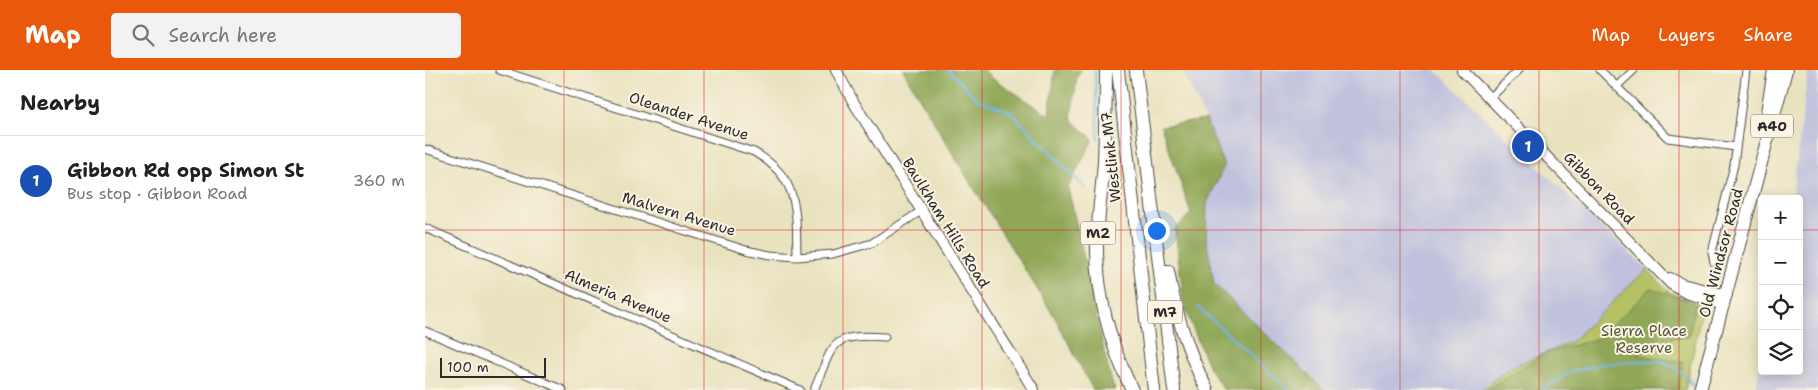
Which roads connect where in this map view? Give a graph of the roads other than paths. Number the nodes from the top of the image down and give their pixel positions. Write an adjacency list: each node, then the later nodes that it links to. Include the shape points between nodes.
1 (499, 70): 21 (street, Oleander Avenue, via 764,157 788,182 791,190 796,212)
2 (836, 70): 18 (street, Baulkham Hills Road)
3 (1106, 70): 31 (highway, M2, via 1098,268 1108,327)
4 (1118, 70): 32 (highway, Westlink M7 / M7)
5 (1136, 70): 20 (highway)
6 (1462, 70): 14 (street, Gibbon Road)
7 (1519, 70): 14 (street)
8 (1600, 70): 13 (street)
9 (1634, 70): 13 (street)
10 (1746, 70): 15 (street, Old Windsor Road)
11 (1774, 70): 17 (highway, Old Windsor Road / A40)
12 (1786, 70): 17 (highway, Old Windsor Road / A40)
13 (1616, 87): 15 (street, via 1668,138)
14 (1490, 98): 23 (street, Gibbon Road, via 1651,263 1675,282)
15 (1736, 148): 22 (street, Old Windsor Road, via 1712,252)
16 (425, 149): 21 (street, Malvern Avenue, via 746,250)
17 (1756, 181): 23 (highway, Old Windsor Road / A40)
18 (921, 211): 21 (street, Malvern Avenue, via 872,243 833,254); 30 (street, Baulkham Hills Road)
19 (425, 228): 28 (street, Almeria Avenue)
20 (1155, 233): 33 (highway, M7); 34 (highway, via 1165,255 1177,314)
21 (797, 256)
22 (1714, 262)
23 (1725, 300): 26 (highway, Old Windsor Road / A40)
24 (425, 332): 27 (street)
25 (885, 336): 29 (street, via 853,336 837,342)
26 (1702, 384)
27 (563, 390)
28 (800, 390)
29 (814, 390)
30 (1034, 390)
31 (1132, 390)
32 (1154, 390)
33 (1174, 390)
34 (1207, 390)

